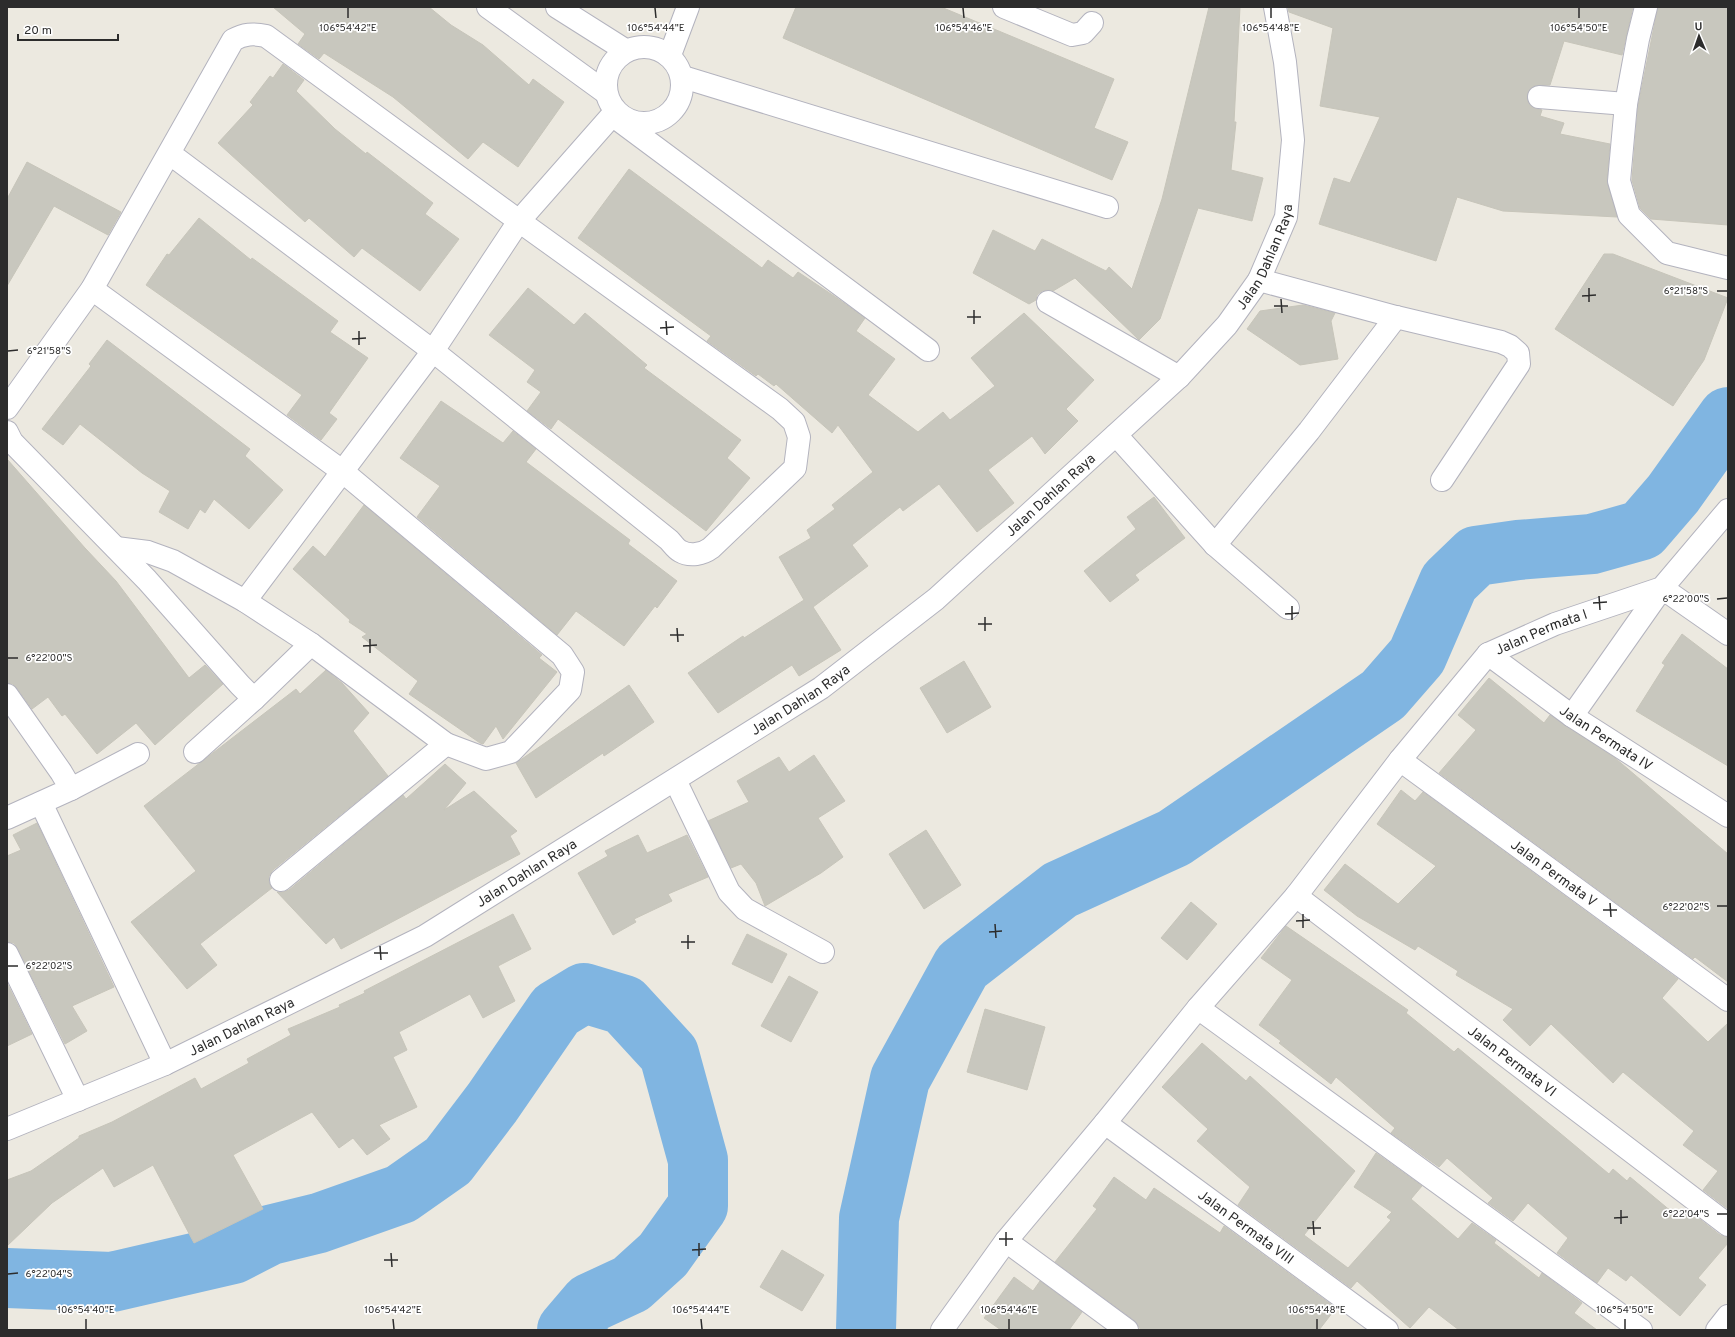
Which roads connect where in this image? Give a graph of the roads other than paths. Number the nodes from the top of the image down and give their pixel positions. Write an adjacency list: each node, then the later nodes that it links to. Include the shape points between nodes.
1 (488, 7): 11 (street)
2 (557, 7): 8 (street)
3 (688, 7): 9 (street)
4 (1004, 7): 7 (street, via 1072,35 1083,33)
5 (1275, 7): 19 (street, Jalan Dahlan Raya, via 1285,62 1293,140 1286,217)
6 (1646, 7): 13 (street)
7 (1092, 23)
8 (625, 50): 9 (street, via 648,45); 11 (street, via 608,68)
9 (670, 55): 10 (street)
10 (683, 77): 14 (street, via 680,102 662,120 637,124); 16 (street)
11 (605, 92): 14 (street)
12 (1539, 97): 13 (street)
13 (1626, 104): 18 (street, via 1619,181 1629,215 1667,253)
14 (614, 113): 17 (street); 23 (street)
15 (170, 153): 17 (street, via 233,40 255,33 266,36); 20 (street); 24 (street)
16 (1107, 207)
17 (519, 221): 24 (street); 24 (street, via 780,409 794,422 799,437 796,468 711,548 704,553 680,551)
18 (1728, 268)
19 (1259, 280): 22 (street); 25 (street, Jalan Dahlan Raya, via 1227,325)
20 (92, 289): 26 (street); 29 (street)
21 (1048, 302): 25 (street)
22 (1396, 317): 30 (street, via 1501,342 1518,353 1519,364); 32 (street, via 1310,431)
23 (928, 350)
24 (433, 351): 29 (street)
25 (1179, 377): 28 (street, Jalan Dahlan Raya)
26 (7, 408)
27 (7, 432): 33 (street, via 12,442)
28 (1116, 435): 32 (street); 47 (street, Jalan Dahlan Raya, via 936,600 821,688)
29 (342, 471): 35 (street); 43 (street, via 562,655 573,672 570,690 511,752 486,759)
30 (1442, 480)
31 (1728, 510): 34 (street)
32 (1215, 545): 36 (street)
33 (116, 548): 35 (street, via 148,552 173,561); 41 (street)
34 (1662, 588): 37 (street); 39 (street, Jalan Permata I, via 1555,624); 42 (street)
35 (246, 601): 38 (street)
36 (1288, 608)
37 (1728, 634)
38 (311, 644): 41 (street); 43 (street)
39 (1488, 654): 42 (street, Jalan Permata IV); 46 (street)
40 (7, 695): 48 (street)
41 (254, 699): 44 (street)
42 (1572, 716): 50 (street, Jalan Permata IV)
43 (446, 744): 52 (street)
44 (195, 752)
45 (138, 754): 48 (street)
46 (1400, 760): 53 (street); 56 (street, Jalan Permata V)
47 (675, 780): 54 (street, via 729,892 738,903); 58 (street, Jalan Dahlan Raya, via 425,936)
48 (71, 789): 49 (street)
49 (41, 803): 51 (street); 58 (street)
50 (1728, 816)
51 (7, 818)
52 (281, 880)
53 (1296, 896): 57 (street); 62 (street, Jalan Permata VI)
54 (823, 952)
55 (7, 954): 59 (street)
56 (1728, 1000)
57 (1198, 1008): 60 (street); 68 (street)
58 (165, 1064): 59 (street, Jalan Dahlan Raya)
59 (78, 1100): 61 (street, Jalan Dahlan Raya)
60 (1105, 1123): 63 (street); 67 (street, Jalan Permata VIII)
61 (7, 1129)
62 (1728, 1225)
63 (1006, 1240): 65 (street); 66 (street)
64 (1728, 1316): 69 (street)
65 (942, 1330)
66 (1127, 1330)
67 (1387, 1330)
68 (1641, 1330)
69 (1717, 1330)

